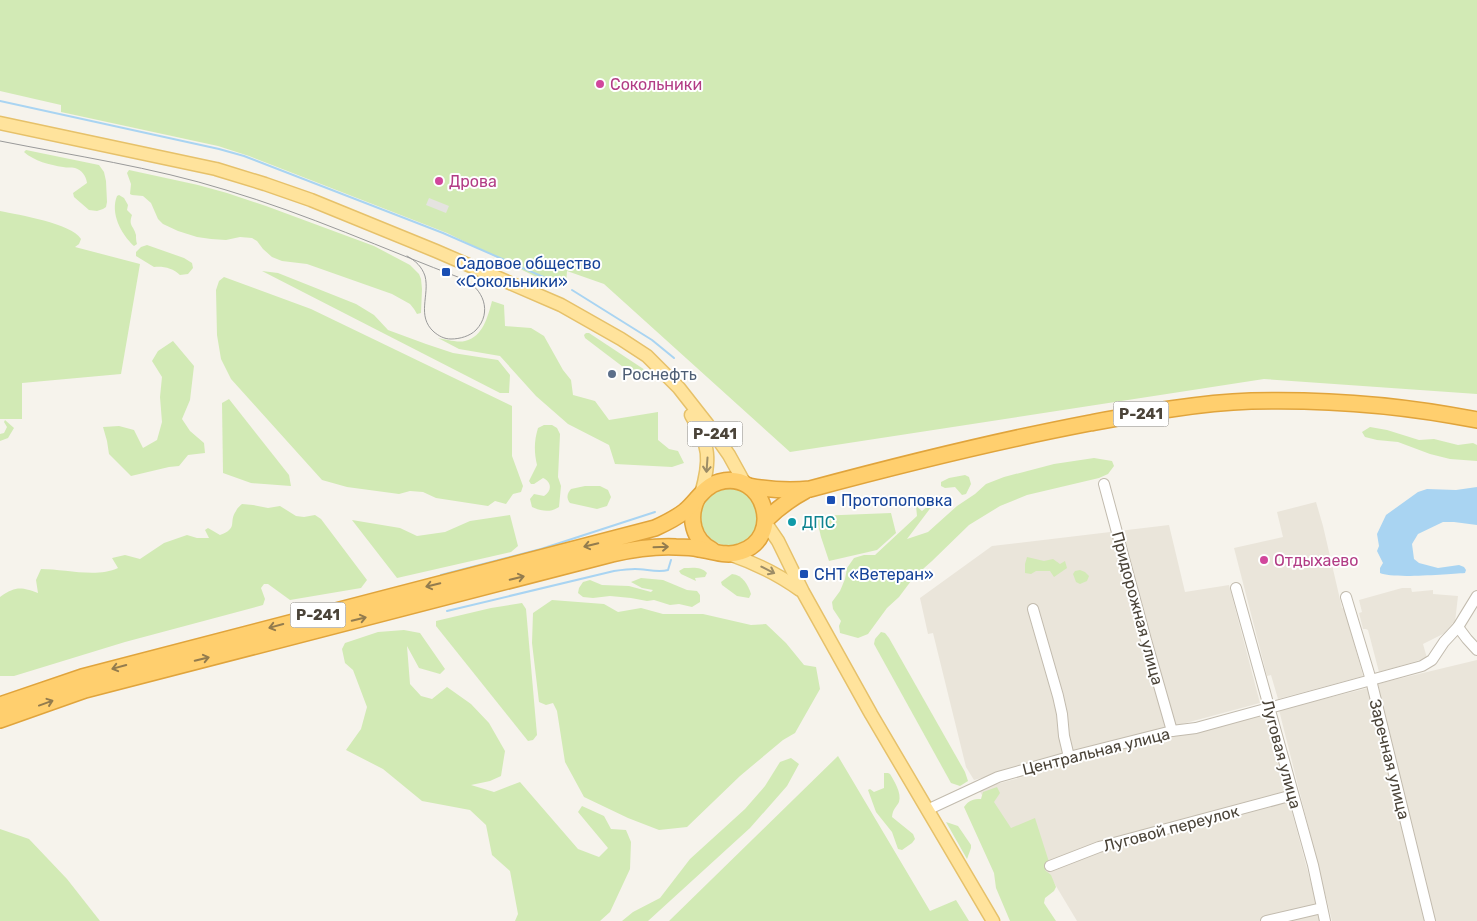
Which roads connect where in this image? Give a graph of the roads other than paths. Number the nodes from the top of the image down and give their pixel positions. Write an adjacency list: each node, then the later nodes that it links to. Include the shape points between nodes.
1 (0, 123): 2 (main road, via 216,169 311,200 561,305 647,356)
2 (679, 388): 5 (main road, Р-241); 7 (main road, Р-241, one-way to 7, via 707,448 708,466)
3 (1477, 420): 6 (highway, Р-241, via 1355,402 1250,401 1193,406 1022,436)
4 (1104, 484): 21 (street, Придорожная улица)
5 (747, 485): 6 (highway, Р-241, via 790,491); 7 (highway, Р-241, via 731,480 721,481); 8 (highway, via 762,501)
6 (810, 488): 8 (highway, Р-241, via 779,507)
7 (699, 496): 9 (highway, via 692,516 696,535 709,549); 18 (highway, Р-241, one-way to 18, via 672,520 647,530 82,677)
8 (766, 521): 9 (highway, Р-241, via 764,530 750,548 740,553); 11 (main road)
9 (724, 554): 11 (main road, one-way to 11, via 763,567); 20 (highway, Р-241, one-way to 9, via 85,690 612,554 677,546)
10 (1236, 588): 19 (street, Луговая улица)
11 (803, 592): 24 (main road)
12 (1346, 597): 17 (street, Заречная улица)
13 (1476, 598): 15 (street, Центральная улица)
14 (1033, 609): 22 (street, via 1058,696)
15 (1458, 627): 16 (street); 17 (street, Центральная улица, via 1432,660 1422,666)
16 (1477, 650)
17 (1370, 680): 19 (street, Центральная улица); 30 (street, Заречная улица)
18 (0, 705)
19 (1270, 707): 21 (street, Центральная улица, via 1196,728); 23 (street, Луговая улица)
20 (0, 720)
21 (1172, 731): 22 (street, Центральная улица)
22 (1069, 757): 24 (street, Центральная улица, via 998,777)
23 (1293, 795): 25 (street, Луговой переулок, via 1099,847); 26 (street, Луговая улица)
24 (927, 810): 27 (main road)
25 (1050, 866)
26 (1322, 908): 28 (street); 29 (street, Луговая улица)
27 (993, 921)
28 (1266, 921)
29 (1325, 921)
30 (1430, 921)

